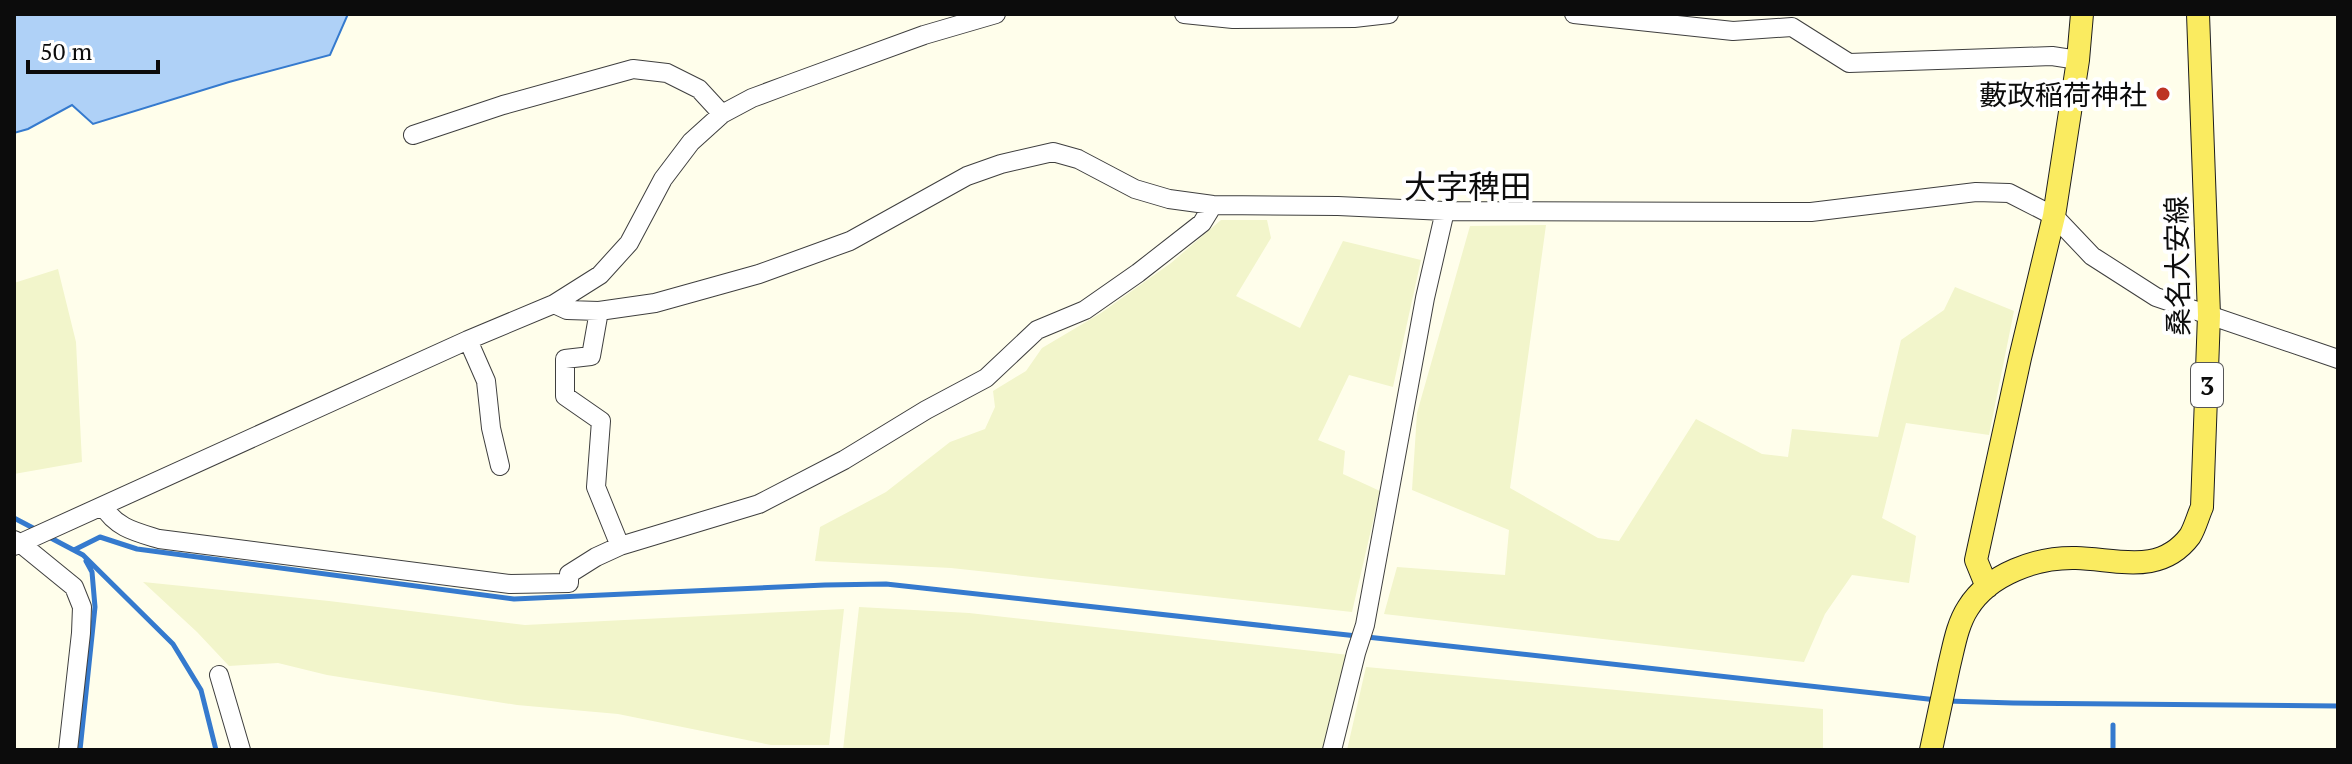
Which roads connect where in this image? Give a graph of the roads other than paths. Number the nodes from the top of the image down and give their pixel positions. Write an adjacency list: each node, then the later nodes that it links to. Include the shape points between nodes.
1 (996, 14): 8 (street, via 924,35)
2 (1184, 14): 3 (street, via 1233,19)
3 (1389, 14)
4 (1574, 14): 7 (street, via 1733,31 1792,27 1849,63 2052,56)
5 (2082, 14): 7 (main road)
6 (2198, 14): 15 (main road, 桑名大安線 / 3)
7 (2078, 60): 12 (main road)
8 (722, 114): 9 (street, via 699,89 667,73 633,69); 13 (street, via 691,142 663,179 629,243 600,275)
9 (413, 135)
10 (1213, 205): 11 (street); 14 (street, via 1135,189 1053,152 967,176 850,241 759,274 655,303); 21 (street, via 1202,223 1085,310 1037,330 986,378 844,460 759,504)
11 (1445, 211): 12 (street, via 1811,212 1976,192 2009,193); 26 (street, via 1361,637)
12 (2054, 216): 15 (street, via 2092,256 2127,280 2156,297); 22 (main road, via 1976,560)
13 (554, 304): 14 (street); 16 (street)
14 (599, 311): 21 (street, via 591,356 565,359 565,396 601,421 596,487)
15 (2209, 315): 17 (street); 22 (main road, 桑名大安線 / 3, via 2202,507 2190,535 2152,562 2073,558 2035,563)
16 (468, 340): 18 (street, via 486,381); 19 (street)
17 (2338, 359)
18 (500, 466)
19 (103, 506): 20 (street); 21 (street, via 122,528 159,539 510,584 569,583 569,574)
20 (16, 543): 24 (street, via 74,587 82,607)
21 (620, 546)
22 (1987, 587): 27 (main road, 桑名大安線 / 3, via 1957,629)
23 (219, 675): 25 (street)
24 (68, 750)
25 (241, 750)
26 (1332, 750)
27 (1931, 750)

